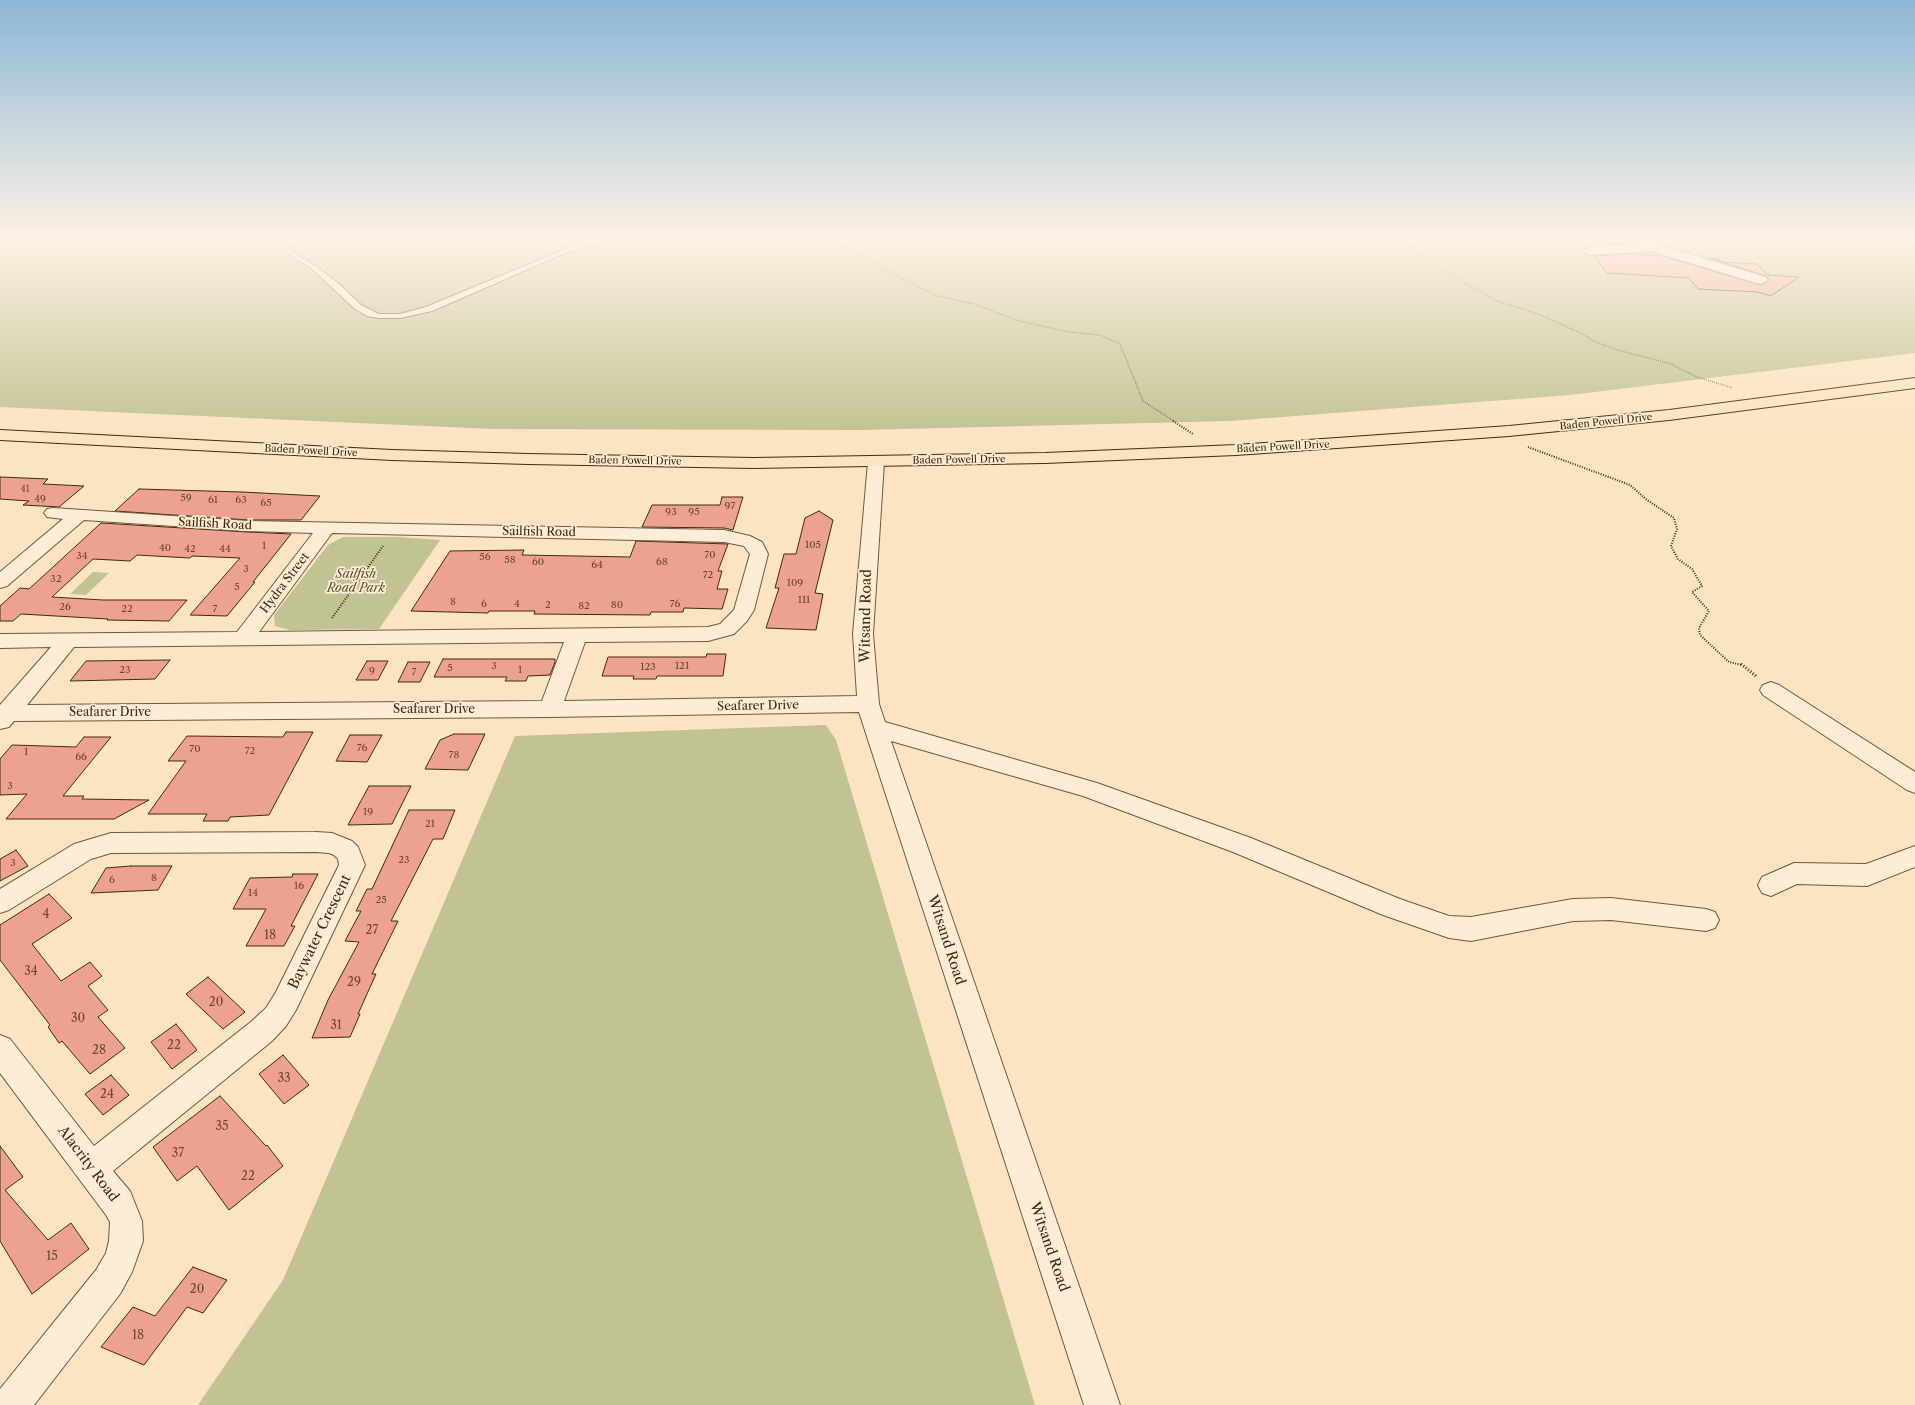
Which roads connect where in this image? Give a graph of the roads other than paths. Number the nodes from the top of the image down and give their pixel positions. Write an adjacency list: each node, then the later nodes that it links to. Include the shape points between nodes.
1 (353, 303): 2 (lane, via 370,314 400,316)
2 (444, 303)
3 (1915, 383): 5 (main road, Baden Powell Drive, via 1669,415 1355,443 1077,458)
4 (0, 436): 5 (main road, Baden Powell Drive, via 485,458)
5 (876, 462): 17 (street, Witsand Road, via 863,634)
6 (52, 513): 7 (street, Sailfish Road)
7 (78, 516): 8 (street, Sailfish Road); 9 (street)
8 (327, 528): 10 (street, Sailfish Road, via 724,536 743,539 755,546 759,554 744,610 736,622 727,628 699,635); 11 (street, Hydra Street)
9 (0, 582)
10 (577, 636): 11 (street, Sailfish Road); 15 (street)
11 (243, 639): 12 (street, Sailfish Road)
12 (69, 640): 13 (street, Sailfish Road); 16 (street)
13 (0, 641)
14 (1771, 690): 18 (street)
15 (550, 709): 16 (street, Seafarer Drive); 17 (street, Seafarer Drive)
16 (3, 716)
17 (872, 716): 22 (street, Seafarer Drive, via 1090,789 1242,845 1392,907 1449,927 1471,929 1573,910 1611,910); 26 (street, Witsand Road)
18 (1915, 784)
19 (1915, 856): 20 (street, via 1867,875 1794,874)
20 (1771, 884)
21 (0, 902): 24 (street, Baywater Crescent, via 83,851 111,843 316,842 332,843 349,854 352,865 348,876 276,1018)
22 (1706, 920)
23 (0, 1049): 24 (street, Alacrity Road)
24 (92, 1168): 25 (street, Alacrity Road, via 118,1203 126,1220 126,1241 120,1260 89,1308)
25 (11, 1405)
26 (1102, 1405)

